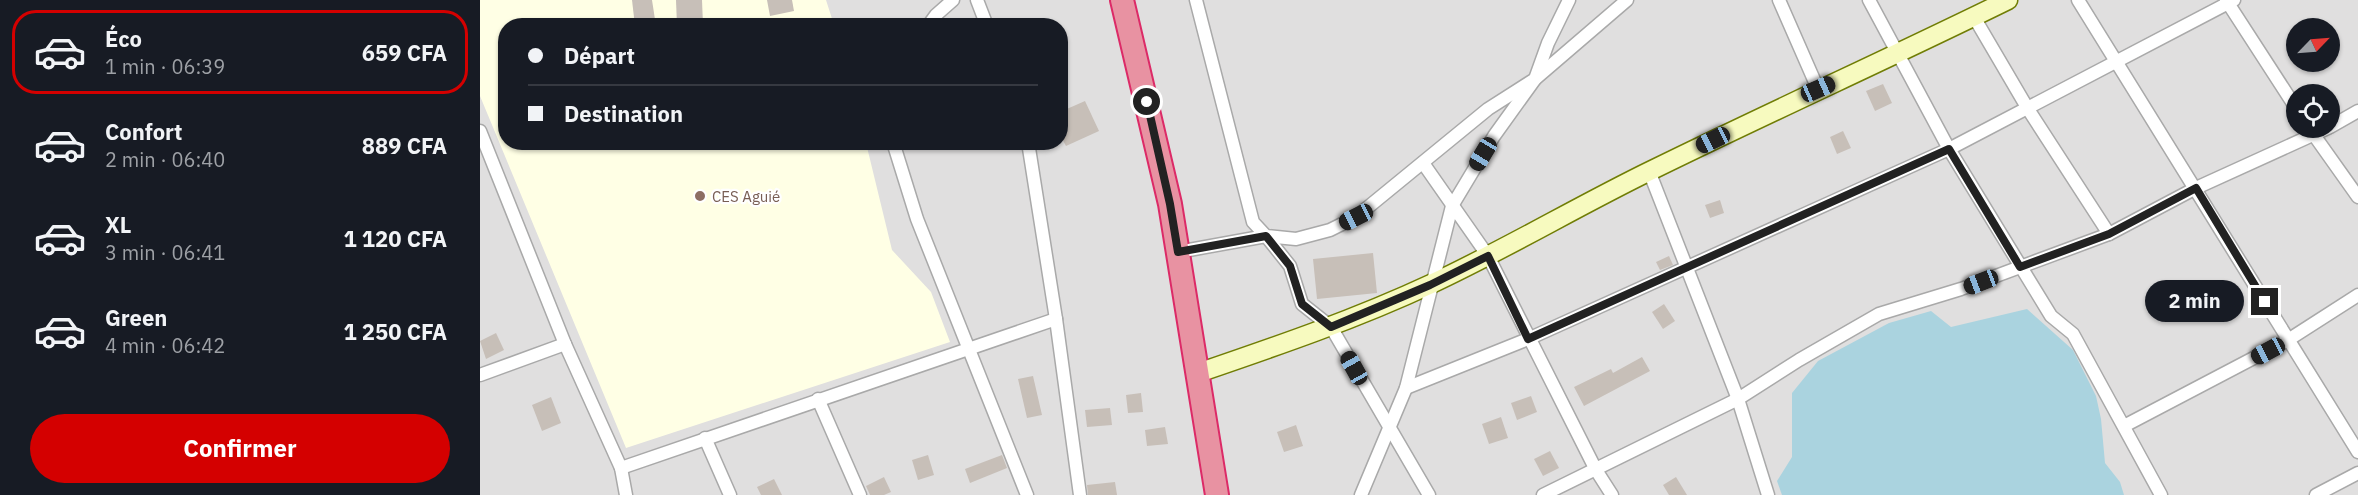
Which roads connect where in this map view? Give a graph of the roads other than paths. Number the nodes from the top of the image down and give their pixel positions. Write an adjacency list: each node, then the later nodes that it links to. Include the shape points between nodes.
1 (953, 0): 13 (street)
2 (976, 0): 14 (street)
3 (1122, 0): 37 (highway)
4 (1196, 0): 36 (street, via 1254,222)
5 (1569, 0): 17 (street)
6 (1627, 0): 17 (street)
7 (1779, 0): 18 (street)
8 (1869, 0): 15 (street)
9 (2008, 0): 12 (street)
10 (2078, 0): 16 (street)
11 (2230, 1): 16 (street); 19 (street)
12 (1974, 17): 15 (street); 20 (street)
13 (934, 18)
14 (984, 18)
15 (1899, 54): 18 (street); 26 (street)
16 (2116, 61): 20 (street); 32 (street)
17 (1535, 79): 30 (street, via 1488,109); 34 (street, via 1494,136)
18 (1818, 89): 31 (street)
19 (2286, 92)
20 (2028, 109): 26 (street); 35 (street)
21 (2358, 111): 22 (street)
22 (2340, 121)
23 (480, 131): 29 (street)
24 (2298, 138): 32 (street)
25 (2317, 138): 33 (street)
26 (1949, 149): 39 (street); 40 (street)
27 (895, 150): 48 (street, via 917,219)
28 (1029, 150): 43 (street)
29 (484, 155): 47 (street)
30 (1423, 163): 34 (street); 36 (street, via 1356,217 1330,230 1296,239)
31 (1649, 171): 38 (street); 39 (street)
32 (2196, 188): 35 (street); 46 (street)
33 (2358, 197)
34 (1452, 206): 38 (street); 41 (street)
35 (2109, 234): 40 (street)
36 (1266, 236): 37 (street); 44 (street, via 1290,266 1302,304)
37 (1178, 252): 49 (highway)
38 (1488, 256): 41 (street); 45 (street)
39 (1687, 266): 45 (street); 53 (street)
40 (2020, 267): 53 (street, via 1879,315); 54 (street, via 2051,315 2073,334)
41 (1430, 285): 44 (street); 51 (street)
42 (2358, 295): 46 (street)
43 (1056, 319): 48 (street); 66 (street)
44 (1331, 327): 49 (street); 55 (street)
45 (1528, 339): 51 (street); 59 (street)
46 (2288, 340): 54 (street); 57 (street)
47 (565, 344): 50 (street); 58 (street)
48 (968, 349): 52 (street); 65 (street)
49 (1198, 373): 67 (highway)
50 (480, 375)
51 (1406, 388): 55 (street)
52 (818, 399): 56 (street); 64 (street)
53 (1738, 399): 59 (street); 61 (street)
54 (2124, 426): 72 (street)
55 (1389, 430): 68 (street); 69 (street)
56 (705, 438): 58 (street); 63 (street)
57 (2358, 452)
58 (621, 468): 62 (street)
59 (1596, 470): 70 (street); 71 (street)
60 (2358, 473): 73 (street)
61 (1765, 494)
62 (626, 495)
63 (730, 495)
64 (860, 495)
65 (1026, 495)
66 (1080, 495)
67 (1217, 495)
68 (1361, 495)
69 (1429, 495)
70 (1543, 495)
71 (1612, 495)
72 (2160, 495)
73 (2316, 495)

